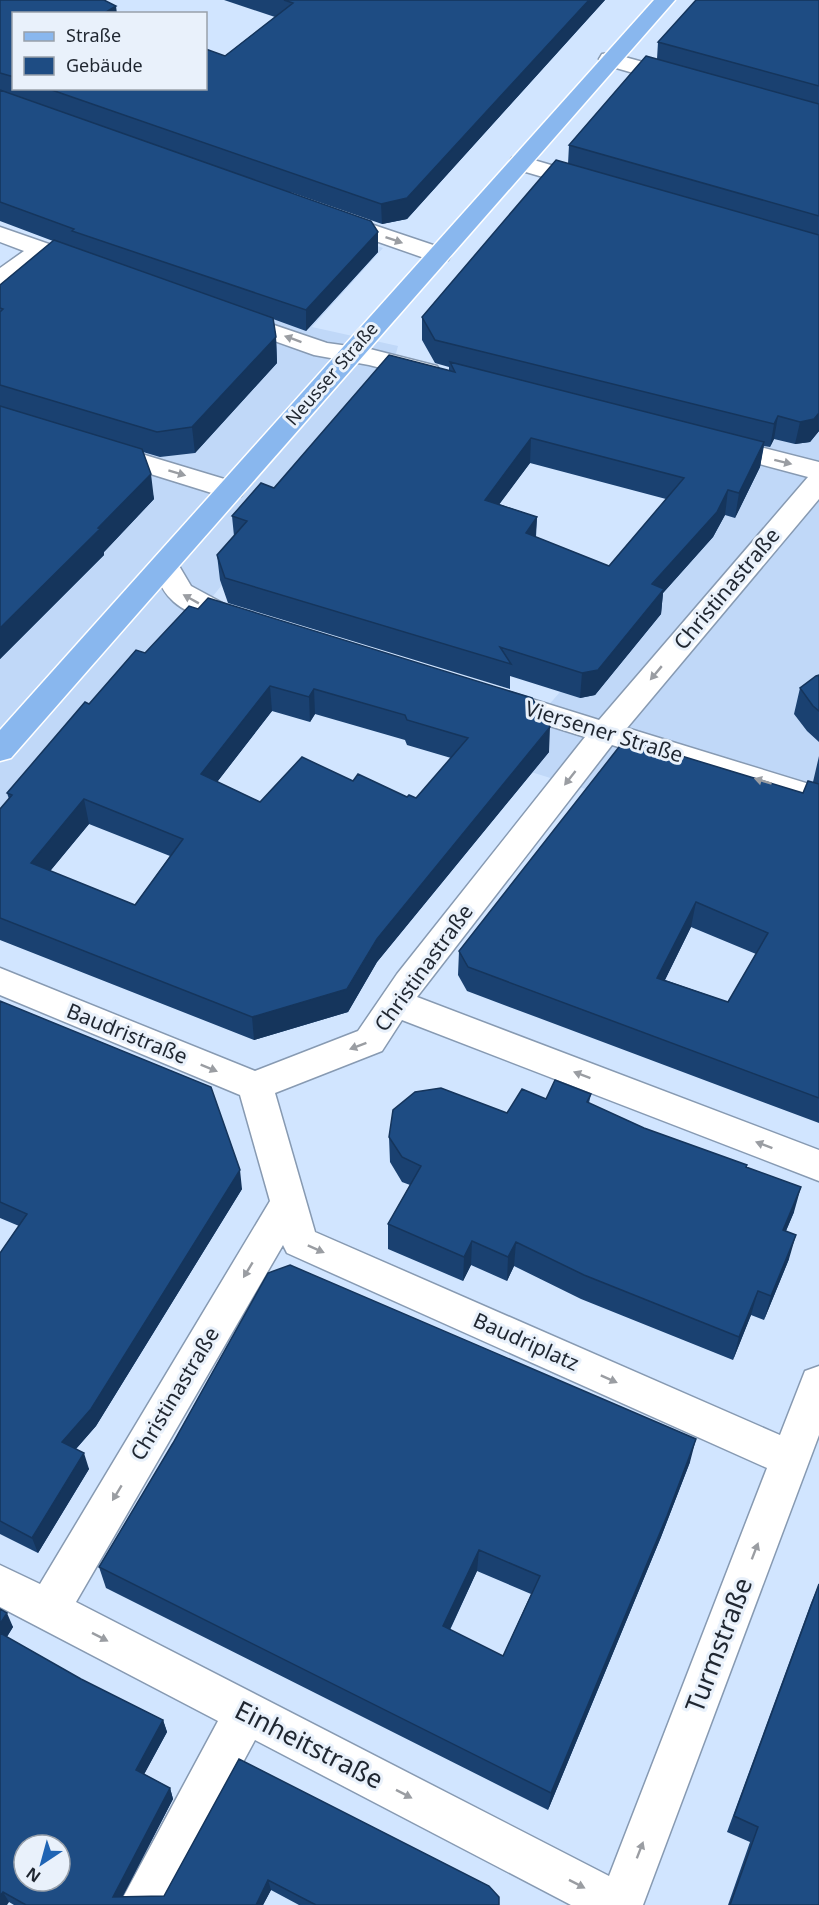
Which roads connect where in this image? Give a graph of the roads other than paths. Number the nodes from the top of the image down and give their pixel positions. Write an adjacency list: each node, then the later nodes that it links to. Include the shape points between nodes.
1 (665, 0): 2 (main road, Neusser Straße)
2 (610, 59): 3 (street); 4 (main road, Neusser Straße)
3 (698, 85)
4 (520, 163): 5 (street); 9 (main road, Neusser Straße)
5 (612, 190)
6 (311, 210): 9 (street, one-way to 9)
7 (0, 234): 8 (street)
8 (41, 249): 10 (street); 11 (street)
9 (439, 255): 13 (main road, Neusser Straße)
10 (107, 273)
11 (1, 277)
12 (206, 308): 13 (street, one-way to 12, via 323,350)
13 (349, 354): 14 (street); 19 (main road, Neusser Straße)
14 (447, 376)
15 (701, 441): 17 (street, one-way to 17)
16 (77, 443): 19 (street, one-way to 19)
17 (819, 471)
18 (819, 481): 23 (street, Christinastraße, one-way to 23)
19 (231, 490): 20 (main road, Neusser Straße)
20 (165, 566): 21 (street, one-way to 20, via 218,614 181,593); 24 (main road, Neusser Straße)
21 (275, 631)
22 (469, 690): 23 (street, Viersener Straße)
23 (606, 732): 25 (street, Viersener Straße, one-way to 23); 27 (street, Christinastraße, one-way to 27)
24 (0, 750)
25 (819, 798)
26 (0, 981): 28 (street, Baudristraße, one-way to 28)
27 (395, 1004): 28 (street, Christinastraße, one-way to 28, via 370,1041); 29 (street, one-way to 27)
28 (255, 1086): 30 (street)
29 (819, 1166)
30 (288, 1202): 32 (street, Baudriplatz, one-way to 32, via 300,1242); 34 (street, Christinastraße, one-way to 34)
31 (819, 1384): 32 (street, Turmstraße)
32 (790, 1459): 37 (street, Turmstraße, one-way to 32)
33 (0, 1585): 34 (street, Einheitstraße)
34 (48, 1610): 35 (street, Einheitstraße, one-way to 35)
35 (246, 1713): 36 (street); 37 (street, Einheitstraße, one-way to 37)
36 (142, 1905)
37 (619, 1905)

